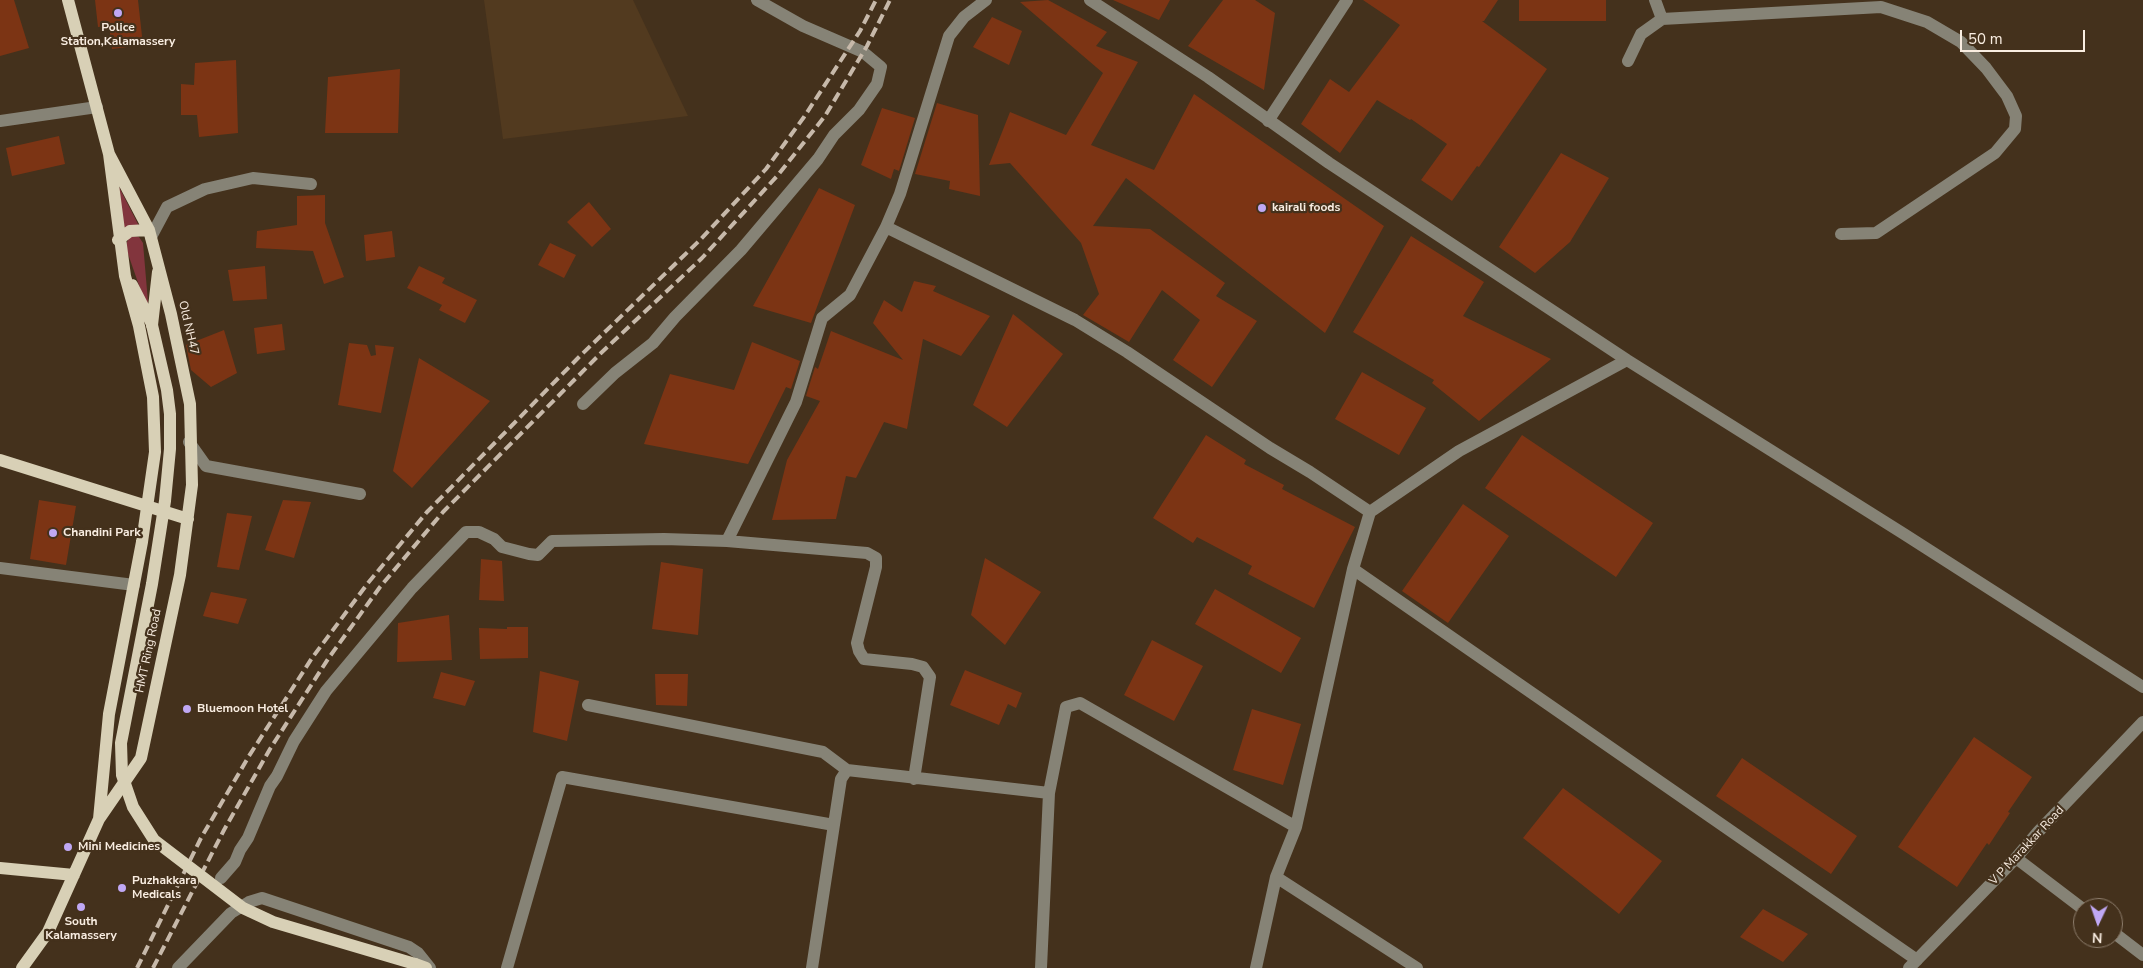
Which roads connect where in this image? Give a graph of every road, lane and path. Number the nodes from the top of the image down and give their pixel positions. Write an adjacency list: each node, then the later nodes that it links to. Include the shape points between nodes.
1 (68, 0): 9 (main road, Old NH47)
2 (756, 0): 22 (street, via 803,26 863,52 880,67 877,84 859,110 834,135 818,159 741,250 653,343)
3 (986, 0): 14 (street, via 964,16 949,36 900,194)
4 (1090, 0): 11 (street, via 1208,77)
5 (1347, 0): 11 (street)
6 (1656, 0): 7 (street)
7 (1662, 19): 8 (street, via 1641,34); 16 (street, via 1880,7 1927,22 1961,42 1986,68 2007,96 2016,116 2015,129 1995,153 1876,233)
8 (1628, 61)
9 (97, 107): 10 (street); 12 (main road, Old NH47)
10 (0, 121)
11 (1268, 121): 21 (street)
12 (109, 154): 15 (main road, Old NH47); 17 (main road, Old NH47)
13 (311, 184): 15 (street, via 253,178 206,189 167,207)
14 (886, 227): 27 (street, via 1075,320); 29 (street, via 850,295 822,318 796,402)
15 (150, 233): 17 (main road, via 130,231); 18 (main road, Old NH47)
16 (1841, 234)
17 (118, 240): 19 (main road, Old NH47)
18 (159, 267): 20 (main road); 23 (main road, Old NH47, via 190,404)
19 (125, 276): 20 (main road, via 136,289); 26 (main road, Old NH47, via 154,397 155,452)
20 (152, 325): 51 (main road, bridge, via 167,390 170,431 165,501 121,744 122,775 133,807 154,840 243,908 273,922)
21 (1627, 360): 27 (street, via 1459,451); 33 (street)
22 (583, 404)
23 (189, 442): 25 (street, via 206,466); 28 (main road, Old NH47, via 192,485)
24 (0, 460): 26 (main road)
25 (360, 494)
26 (148, 505): 28 (main road); 32 (main road, HMT Ring Road)
27 (1370, 512): 31 (street)
28 (188, 519): 39 (main road, HMT Ring Road, via 180,575 141,758)
29 (727, 541): 37 (street, via 866,553 876,558 857,643 864,659 923,667 930,677); 46 (street, via 664,538 552,541 538,555 502,547 479,532 466,532 412,588 326,691 270,786 235,862)
30 (0, 568): 32 (street)
31 (1354, 569): 41 (street); 50 (street)
32 (134, 586): 39 (main road, HMT Ring Road, via 109,714)
33 (2143, 687)
34 (588, 705): 36 (street, via 823,752)
35 (2143, 722): 42 (street, V P Marakkar Road)
36 (847, 770): 37 (street); 40 (street, via 841,779)
37 (914, 780): 38 (street)
38 (1049, 793): 41 (street, via 1066,707 1080,703); 56 (street)
39 (99, 820): 44 (main road, HMT Ring Road)
40 (834, 825): 54 (street, via 562,777); 55 (street)
41 (1296, 827): 45 (street)
42 (2016, 858): 47 (street); 50 (street, V P Marakkar Road)
43 (0, 868): 44 (main road)
44 (74, 875): 52 (main road, HMT Ring Road, via 48,932)
45 (1276, 877): 57 (street); 58 (street)
46 (221, 878)
47 (2073, 901)
48 (2123, 940): 49 (street)
49 (2143, 955)
50 (1913, 964)
51 (424, 967): 53 (street, via 418,953 409,947 262,898 231,913)
52 (22, 968)
53 (178, 968)
54 (507, 968)
55 (812, 968)
56 (1041, 968)
57 (1256, 968)
58 (1417, 968)

